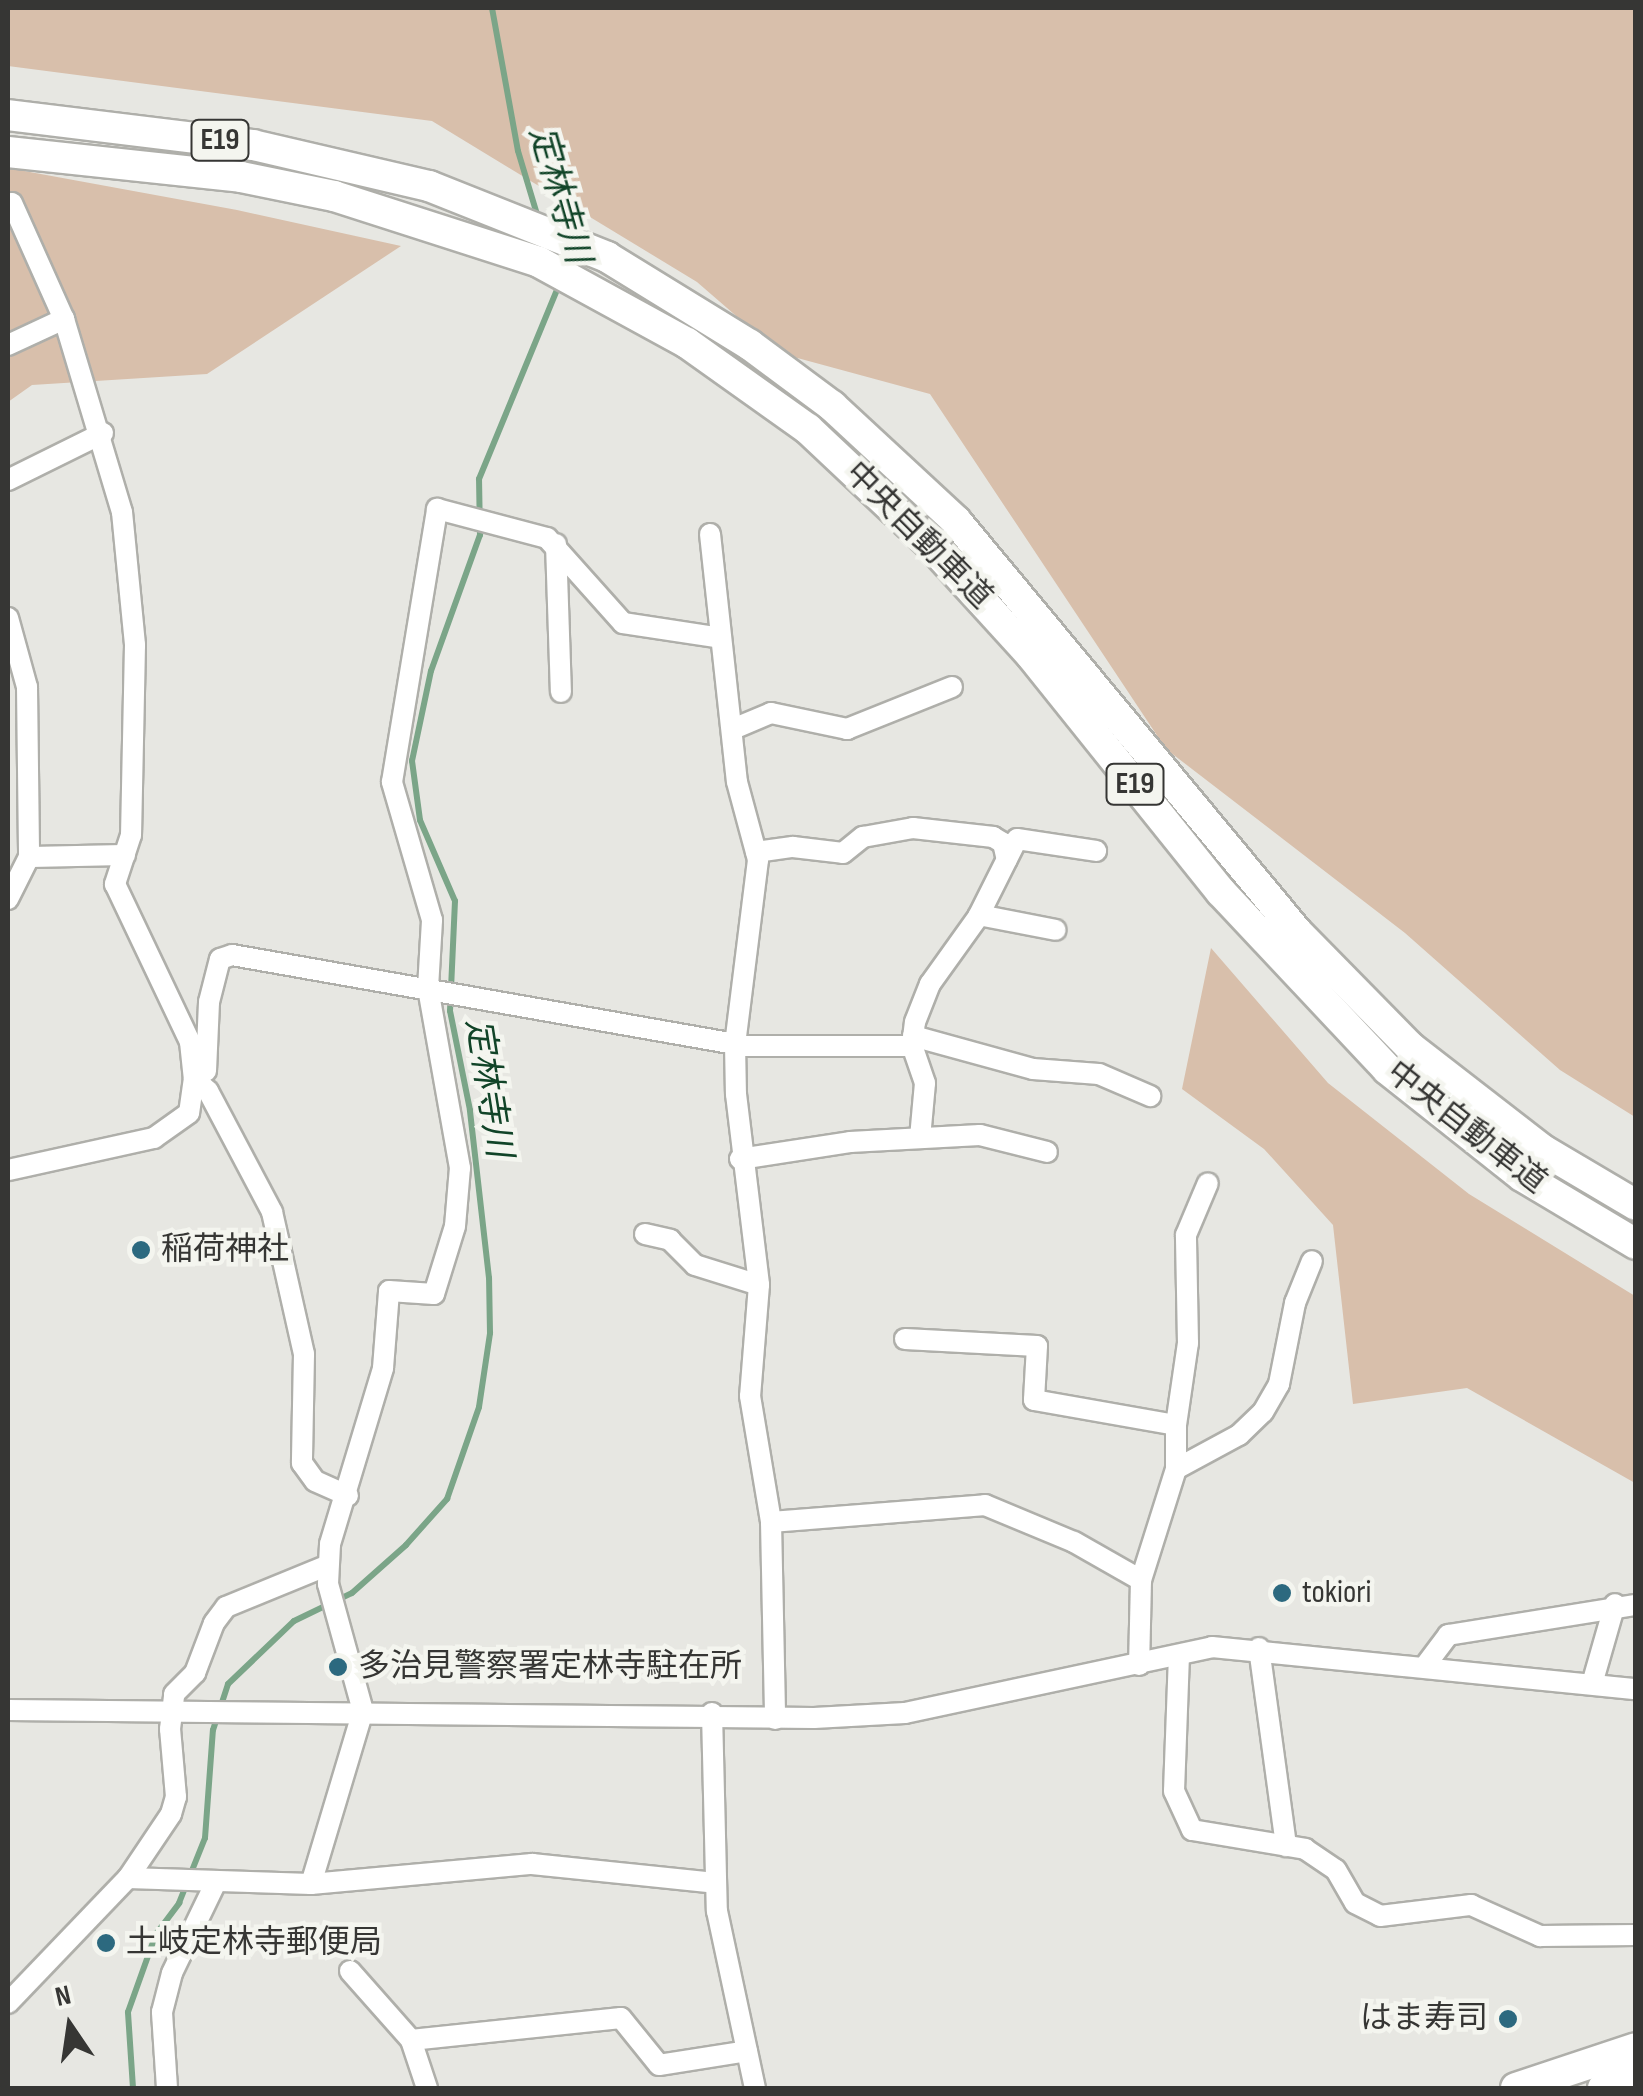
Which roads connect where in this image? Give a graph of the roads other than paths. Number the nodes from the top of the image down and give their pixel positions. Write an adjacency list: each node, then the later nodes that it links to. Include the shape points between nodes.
1 (8, 115): 35 (highway, 中央自動車道 / E19, via 253,145 430,186 550,230 658,286 789,373 916,480 1046,624 1297,932 1410,1047 1543,1150)
2 (8, 152): 37 (highway, 中央自動車道 / E19, via 241,177 419,221 539,262 642,314 795,420 892,504 1031,655 1247,922 1387,1069 1522,1176)
3 (8, 205): 4 (street)
4 (64, 319): 5 (street); 6 (street)
5 (8, 345)
6 (103, 433): 7 (street); 19 (street, via 122,512 135,645)
7 (8, 480)
8 (710, 534): 11 (street)
9 (556, 544): 11 (street, via 622,623); 14 (street); 25 (street, via 534,532 437,510 392,756 397,812 432,920)
10 (8, 618): 13 (street)
11 (721, 638): 15 (street)
12 (952, 687): 15 (street, via 846,729 781,713)
13 (17, 688): 16 (street)
14 (562, 692)
15 (733, 729): 18 (street, via 737,782)
16 (18, 817): 20 (street)
17 (1096, 851): 21 (street, via 1017,838)
18 (756, 852): 21 (street, via 792,847 843,853 863,838 913,828 993,837); 27 (street)
19 (125, 854): 20 (street); 28 (street, via 116,884 190,1042)
20 (29, 857): 22 (street)
21 (1007, 860): 23 (street)
22 (8, 899)
23 (979, 915): 24 (street); 26 (street, via 930,984)
24 (1056, 930)
25 (428, 988): 27 (street); 28 (street, via 249,954 220,959); 43 (street, via 460,1168 455,1226 434,1294 389,1292 383,1368)
26 (913, 1041): 27 (street); 29 (street, via 1033,1069 1099,1074); 30 (street, via 925,1083)
27 (737, 1044): 32 (street)
28 (198, 1082): 33 (street, via 189,1113 154,1138); 43 (street, via 272,1212 304,1354 302,1463 315,1480)
29 (1150, 1096)
30 (920, 1138): 31 (street, via 980,1135); 32 (street)
31 (1047, 1152)
32 (740, 1158): 39 (street)
33 (8, 1170)
34 (1208, 1182): 41 (street, via 1186,1235 1188,1343)
35 (1636, 1205)
36 (645, 1234): 39 (street, via 670,1240 695,1265)
37 (1636, 1244)
38 (1312, 1261): 42 (street, via 1295,1303 1279,1384 1263,1412 1240,1435)
39 (758, 1285): 44 (street, via 750,1396)
40 (905, 1339): 41 (street, via 1037,1346 1034,1400)
41 (1176, 1425): 42 (street)
42 (1176, 1470): 46 (street)
43 (348, 1496): 45 (street)
44 (771, 1522): 46 (street, via 985,1505); 58 (street)
45 (326, 1566): 55 (street); 56 (street, via 226,1608 195,1673 174,1694)
46 (1142, 1580): 50 (street)
47 (1625, 1604): 51 (street, via 1448,1635); 52 (street)
48 (1259, 1648): 49 (street, via 1212,1647); 51 (street); 59 (street)
49 (1179, 1655): 50 (street); 59 (street, via 1174,1791 1192,1830)
50 (1138, 1664): 58 (street, via 906,1713)
51 (1425, 1666): 52 (street)
52 (1592, 1684): 53 (street)
53 (1636, 1689)
54 (8, 1710): 56 (street)
55 (363, 1711): 56 (street); 57 (street); 62 (street)
56 (175, 1712): 60 (street, via 170,1728 176,1797)
57 (712, 1713): 58 (street); 61 (street)
58 (776, 1719)
59 (1286, 1846): 64 (street, via 1336,1870 1355,1904 1380,1916 1472,1905 1540,1936)
60 (128, 1878): 63 (street); 66 (street)
61 (714, 1883): 62 (street, via 532,1864); 69 (street)
62 (311, 1884): 63 (street)
63 (214, 1886): 71 (street, via 172,1973 162,2012)
64 (1636, 1935)
65 (350, 1972): 67 (street)
66 (8, 2002)
67 (412, 2040): 69 (street, via 621,2018 658,2065); 72 (street)
68 (1636, 2048): 74 (highway)
69 (747, 2051): 73 (street)
70 (1636, 2078): 75 (highway)
71 (167, 2088)
72 (427, 2088)
73 (755, 2088)
74 (1516, 2088)
75 (1603, 2088)

